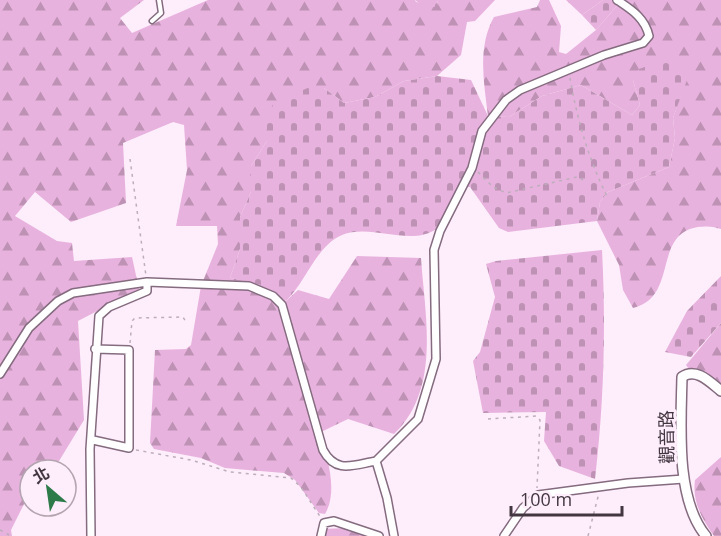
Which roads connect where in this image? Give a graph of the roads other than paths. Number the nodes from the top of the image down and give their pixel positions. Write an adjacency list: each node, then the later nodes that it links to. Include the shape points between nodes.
1 (159, 0): 3 (lane, via 161,13)
2 (617, 0): 9 (street, via 647,26 649,36 643,43 610,52 520,90 506,100 482,131 472,168 434,250 436,359 418,419)
3 (152, 21)
4 (147, 282): 5 (street, via 147,291 109,307 99,316); 6 (street, via 73,294 58,301 29,328); 9 (street, via 249,286 273,296 282,305 328,461 337,467)
5 (95, 349): 8 (street); 8 (street, via 129,350 129,448)
6 (0, 374)
7 (721, 391): 10 (street, 觀音路, via 695,373 682,377)
8 (93, 440): 11 (street)
9 (376, 461): 14 (street)
10 (684, 479): 15 (street, via 538,495 523,508); 16 (street, 觀音路, via 691,512)
11 (92, 536)
12 (321, 536): 13 (street, via 324,523 334,521)
13 (379, 536)
14 (394, 536)
15 (504, 536)
16 (706, 536)

